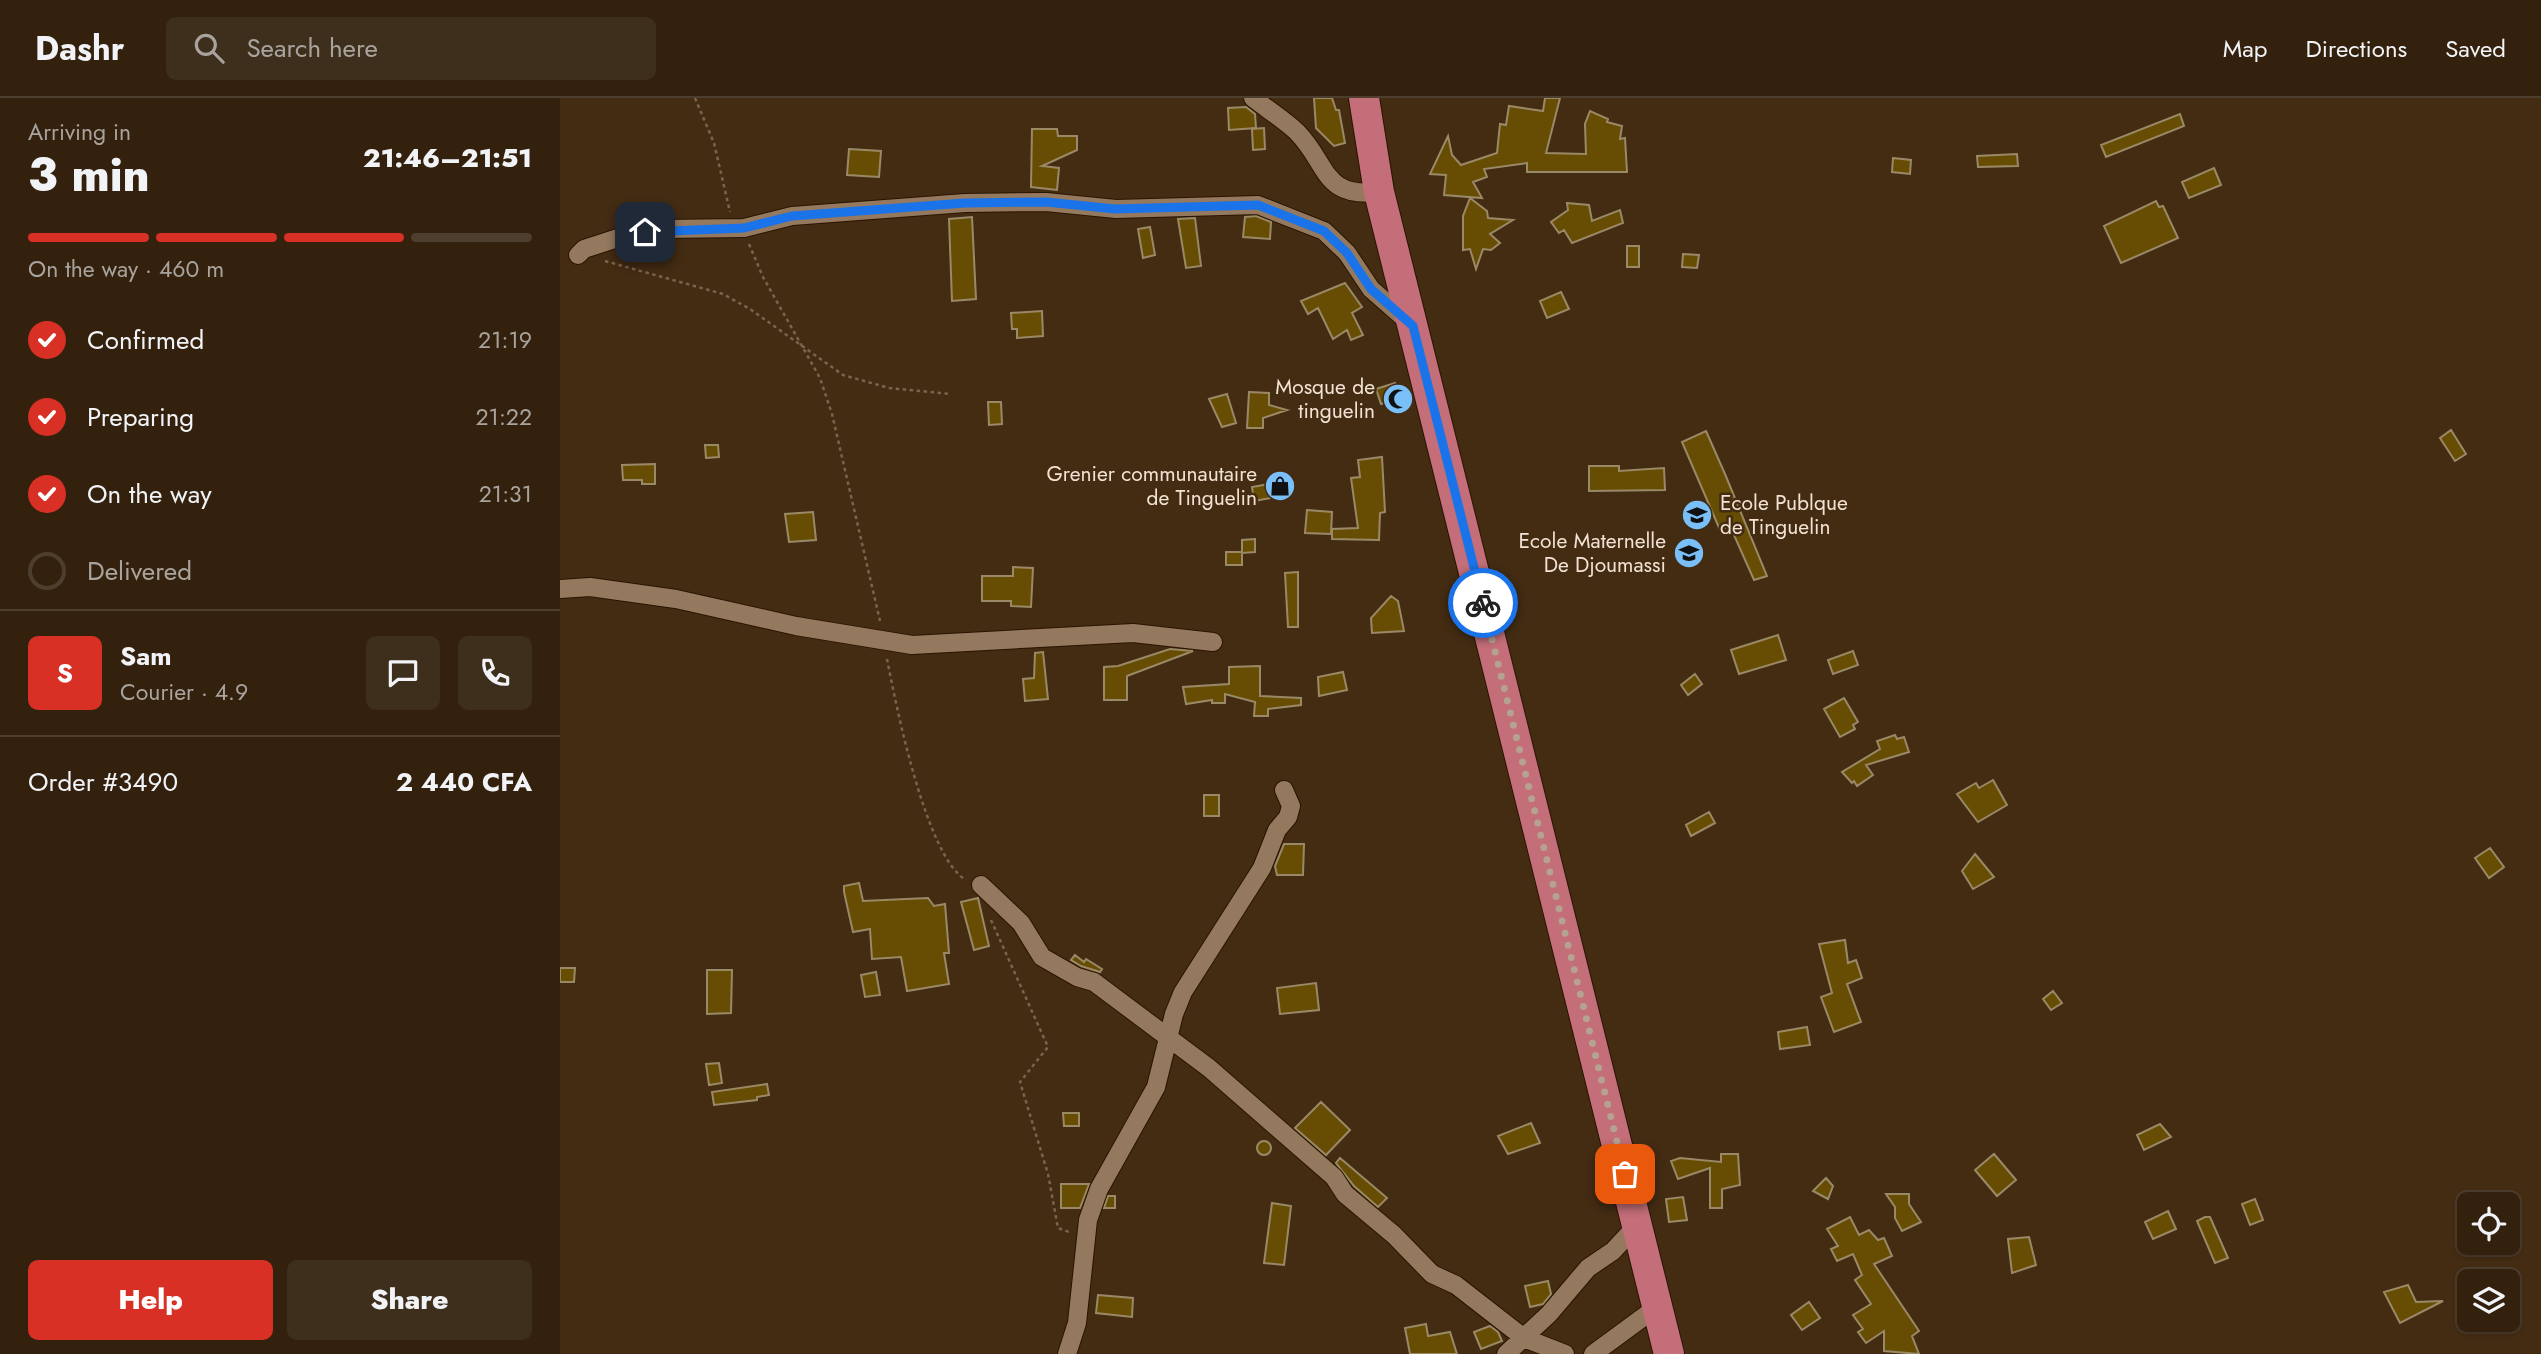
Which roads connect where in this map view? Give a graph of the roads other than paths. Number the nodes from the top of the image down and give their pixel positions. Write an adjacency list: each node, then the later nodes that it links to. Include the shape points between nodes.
1 (1253, 98): 3 (street, via 1298,133 1338,187 1355,194)
2 (1364, 98): 3 (main road)
3 (1380, 192): 5 (main road)
4 (578, 255): 5 (street, via 627,234 662,229 744,228 792,216 965,203 1046,202 1115,209 1258,205 1324,231 1347,253 1371,289)
5 (1413, 326): 11 (main road)
6 (560, 589): 7 (street, via 590,587 676,598 847,636 925,646 1133,634)
7 (1213, 642)
8 (1284, 790): 10 (street, via 1291,806 1288,817 1277,830 1262,868 1182,992)
9 (981, 886): 10 (street, via 1021,923 1042,957 1094,982)
10 (1170, 1038): 13 (street, via 1334,1177 1345,1194 1432,1274 1456,1285); 14 (street, via 1156,1087 1099,1189 1085,1238 1077,1323)
11 (1637, 1225): 12 (main road); 13 (street, via 1613,1251 1588,1268)
12 (1657, 1307): 17 (street); 18 (main road)
13 (1524, 1338): 15 (street); 16 (street)
14 (1067, 1354)
15 (1506, 1354)
16 (1565, 1354)
17 (1593, 1354)
18 (1669, 1354)

